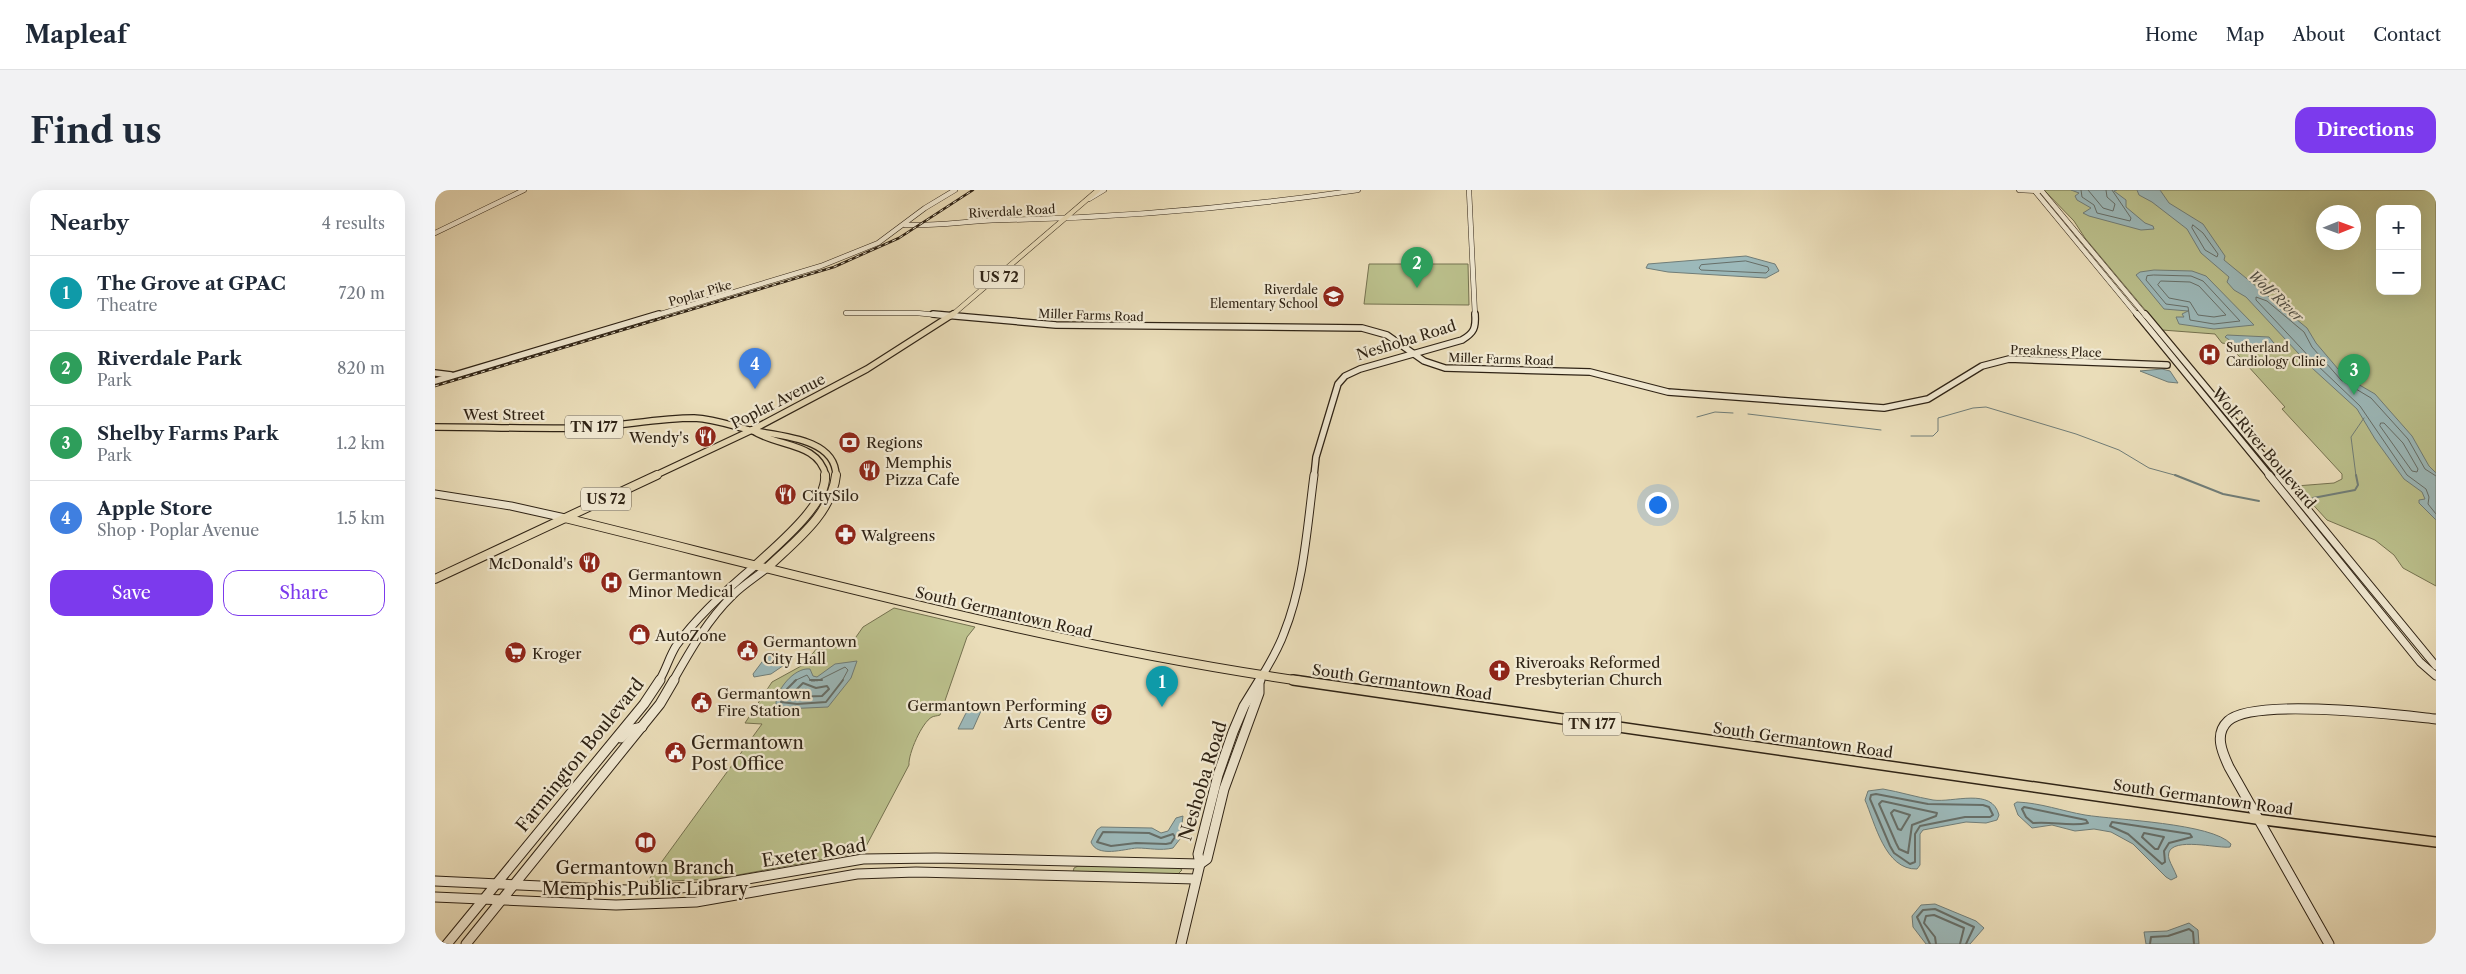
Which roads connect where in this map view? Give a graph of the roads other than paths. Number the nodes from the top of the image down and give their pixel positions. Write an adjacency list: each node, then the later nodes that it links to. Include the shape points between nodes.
1 (524, 190): 13 (street)
2 (955, 190): 12 (street, Poplar Pike)
3 (1098, 190): 10 (main road, Poplar Avenue / US 72)
4 (1104, 190): 10 (street)
5 (1358, 190): 11 (street, Riverdale Road, via 1290,200)
6 (1469, 190): 16 (street, Neshoba Road, via 1476,328 1461,340)
7 (2019, 190): 8 (street)
8 (2034, 191): 9 (street); 18 (street, Wolf River Boulevard)
9 (2042, 191): 17 (street, Wolf River Boulevard)
10 (1088, 199): 11 (main road, Poplar Avenue / US 72)
11 (1067, 217): 12 (street, Riverdale Road, via 936,226); 15 (main road, Poplar Avenue / US 72)
12 (905, 225): 21 (street, Poplar Pike, via 878,243 821,266)
13 (435, 233)
14 (846, 313): 15 (street, Miller Farms Road)
15 (951, 316): 16 (street, Miller Farms Road, via 1056,325 1362,328 1387,334); 24 (main road, Poplar Avenue / US 72, via 867,369)
16 (1414, 354): 19 (street, Miller Farms Road, via 1449,369 1590,372 1668,392 1867,408 1924,401); 32 (street, Neshoba Road, via 1360,369 1345,376 1338,384 1316,456 1298,590 1284,634)
17 (2188, 365): 18 (street, Preakness Place); 30 (street, Wolf River Boulevard)
18 (2179, 366): 19 (street, Preakness Place, via 2009,359 1988,363); 31 (street, Wolf River Boulevard, via 2420,662)
19 (1974, 371)
20 (435, 373): 21 (street)
21 (454, 375): 22 (street, Poplar Pike)
22 (435, 381)
23 (435, 427): 24 (main road, West Street / TN 177, via 601,427 700,419 717,420)
24 (752, 430): 26 (main road, Poplar Avenue / US 72); 27 (main road, via 757,435 791,444 812,454 824,469 826,482 811,511); 28 (main road, via 817,446 827,454 836,473 835,490 827,505)
25 (435, 494): 26 (street, South Germantown Road)
26 (565, 518): 27 (main road, South Germantown Road / TN 177); 29 (main road, Poplar Avenue / US 72)
27 (756, 565): 28 (main road, South Germantown Road / TN 177); 33 (street, Farmington Boulevard, via 703,613 675,648)
28 (767, 568): 32 (main road, South Germantown Road / TN 177, via 1030,633); 33 (street, Farmington Boulevard, via 734,594 705,628)
29 (435, 579)
30 (2436, 666)
31 (2436, 676)
32 (1261, 679): 39 (main road, South Germantown Road / TN 177); 41 (street, Neshoba Road, via 1259,693 1224,790 1207,859)
33 (652, 704): 35 (street, Farmington Boulevard); 36 (street, Farmington Boulevard)
34 (2436, 719): 39 (street, via 2374,712 2265,709 2247,710 2232,717 2225,724 2220,739 2222,749)
35 (642, 726): 36 (street, via 629,730); 38 (street, Farmington Boulevard)
36 (600, 757): 37 (street, Farmington Boulevard)
37 (585, 776): 38 (street); 44 (street, Farmington Boulevard)
38 (603, 776): 45 (street, Farmington Boulevard)
39 (2256, 819): 40 (main road, South Germantown Road / TN 177); 52 (street)
40 (2436, 842)
41 (1200, 864): 42 (street, Neshoba Road); 45 (street, Exeter Road, via 863,859 701,887 627,890)
42 (1196, 879): 48 (street, Exeter Road, via 916,872 857,874 696,902 616,905); 51 (street, Neshoba Road)
43 (435, 881): 44 (street, Exeter Road)
44 (496, 884): 45 (street, Exeter Road); 47 (street, Farmington Boulevard)
45 (515, 884): 48 (street, Farmington Boulevard)
46 (435, 897): 47 (street, Exeter Road)
47 (483, 899): 48 (street, Exeter Road); 49 (street, Farmington Boulevard)
48 (503, 900): 50 (street, Farmington Boulevard)
49 (447, 944)
50 (466, 944)
51 (1181, 944)
52 (2329, 944)

